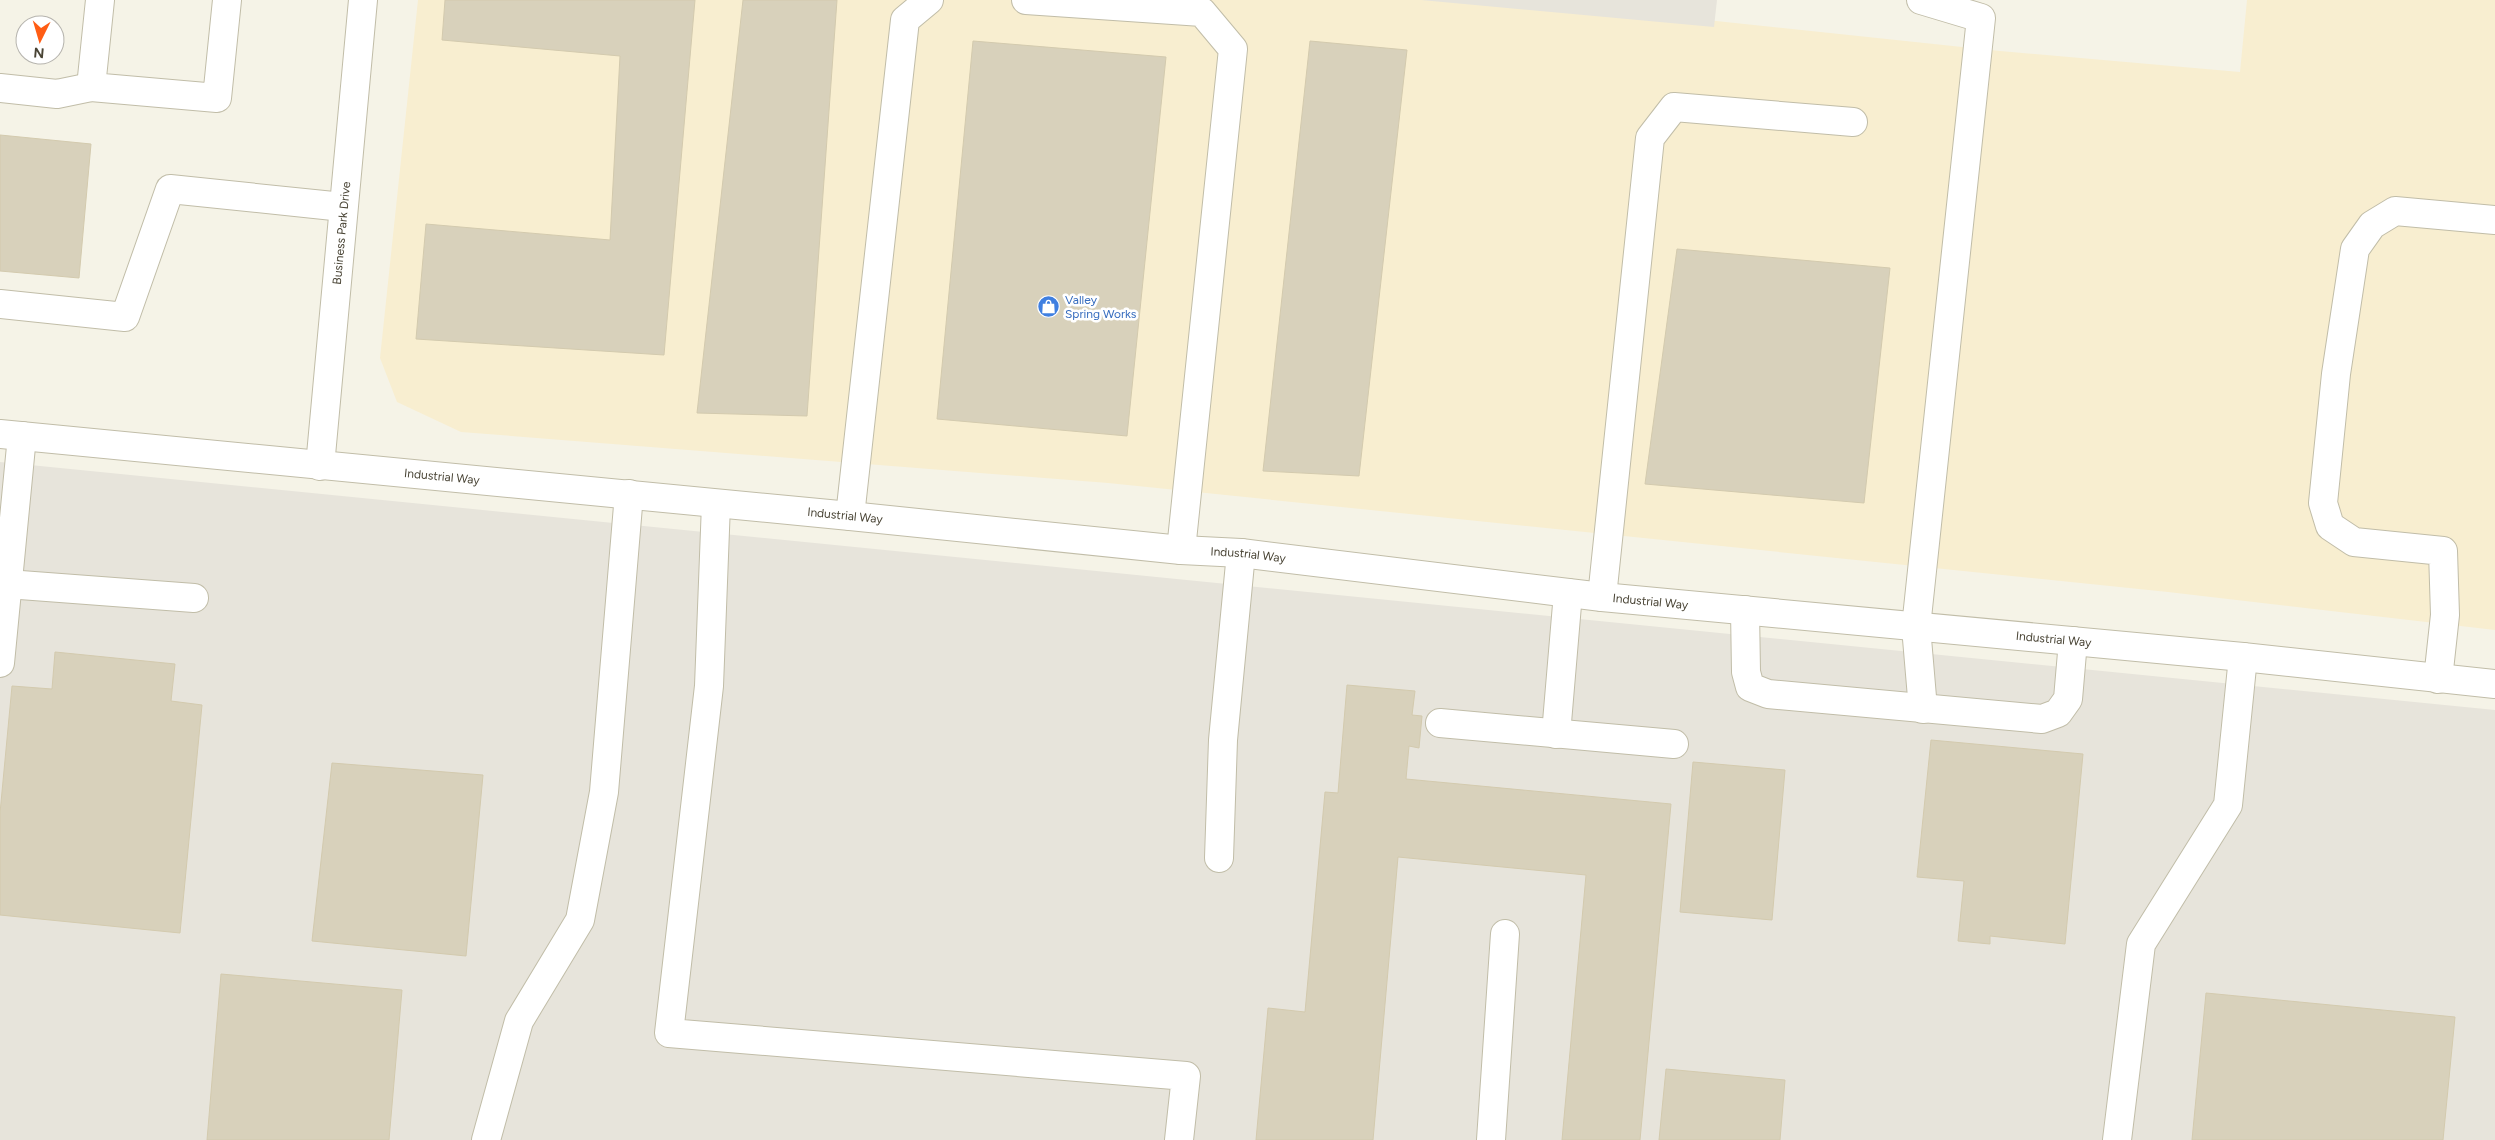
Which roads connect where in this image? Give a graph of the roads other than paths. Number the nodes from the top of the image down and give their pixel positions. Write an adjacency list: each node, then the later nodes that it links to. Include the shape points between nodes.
1 (100, 0): 7 (street)
2 (227, 0): 7 (street, via 217,98)
3 (364, 0): 10 (street, Business Park Drive)
4 (929, 0): 17 (street, via 905,20)
5 (1026, 0): 18 (street, via 1202,12 1233,49)
6 (1921, 0): 25 (street, via 1981,18)
7 (92, 87): 8 (street, via 57,94)
8 (0, 88)
9 (1853, 122): 22 (street, via 1674,107 1650,138)
10 (343, 207): 12 (street, via 170,189 126,317); 14 (street, Business Park Drive)
11 (2495, 220): 29 (street, via 2395,211 2372,225 2355,249 2336,374 2323,503 2330,526 2354,542 2444,551 2445,615)
12 (0, 304)
13 (11, 435): 14 (street, Industrial Way); 20 (street)
14 (320, 466): 15 (street, Industrial Way)
15 (629, 494): 16 (street, Industrial Way); 37 (street, via 604,792 580,920 519,1021)
16 (716, 504): 17 (street, Industrial Way); 38 (street, via 709,686 669,1033 1186,1076)
17 (850, 516): 18 (street, Industrial Way)
18 (1181, 550): 19 (street, Industrial Way)
19 (1241, 553): 21 (street, Industrial Way); 35 (street, via 1222,740)
20 (7, 584): 23 (street); 28 (street)
21 (1568, 593): 22 (street, Industrial Way); 33 (street)
22 (1602, 597): 24 (street, Industrial Way)
23 (194, 598)
24 (1745, 610): 25 (street, Industrial Way); 31 (street, via 1746,672 1750,687 1768,694)
25 (1916, 627): 26 (street, Industrial Way); 31 (street)
26 (2073, 641): 27 (street, Industrial Way); 31 (street, via 2068,698 2058,713 2042,719)
27 (2243, 657): 29 (street, Industrial Way); 40 (street, via 2228,805 2141,944)
28 (0, 663)
29 (2438, 679): 30 (street, Industrial Way)
30 (2495, 684)
31 (1923, 708)
32 (1440, 723): 33 (street)
33 (1556, 734): 34 (street)
34 (1674, 744)
35 (1219, 858)
36 (1505, 934): 39 (street)
37 (486, 1140)
38 (1180, 1140)
39 (1490, 1140)
40 (2117, 1140)

